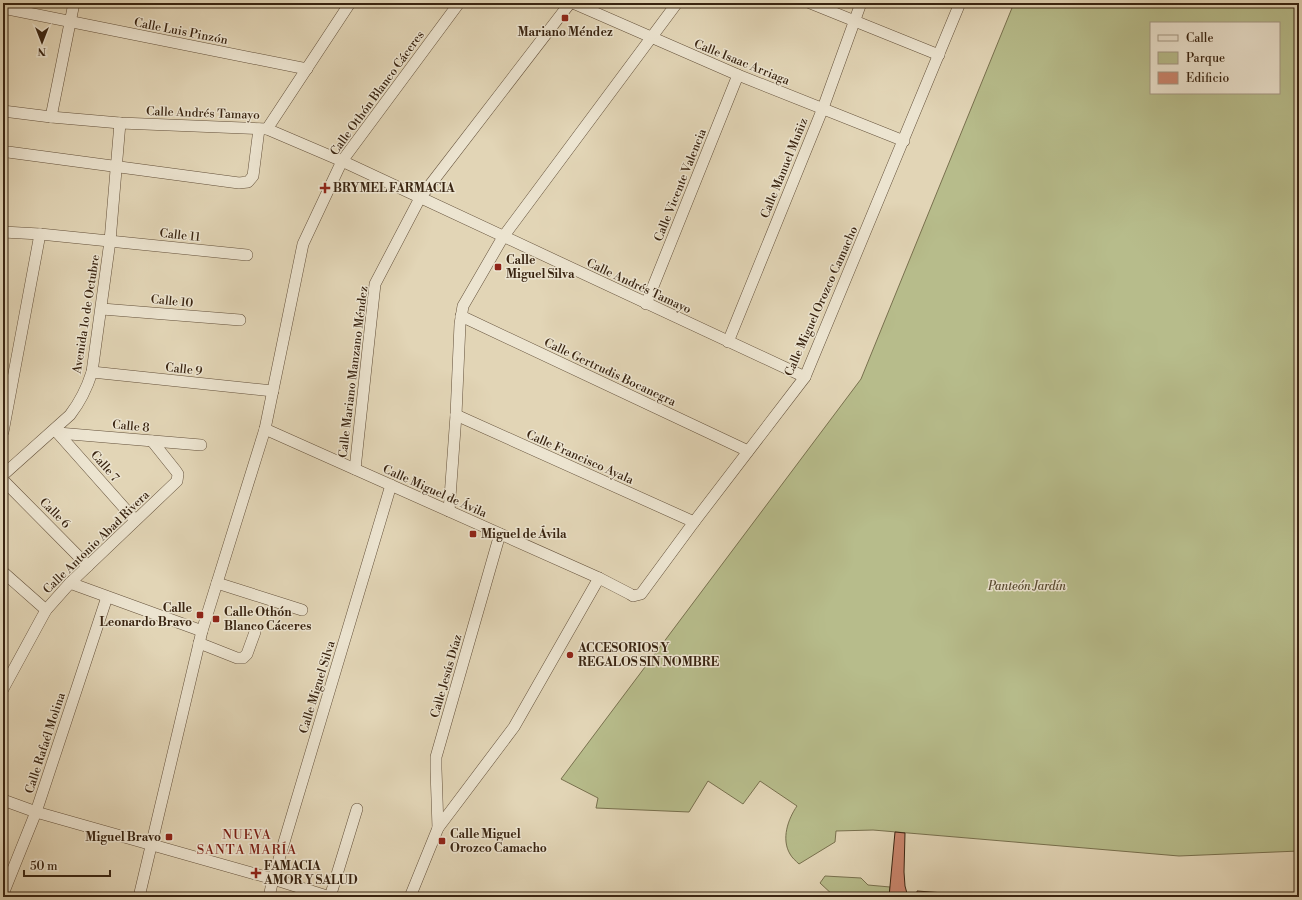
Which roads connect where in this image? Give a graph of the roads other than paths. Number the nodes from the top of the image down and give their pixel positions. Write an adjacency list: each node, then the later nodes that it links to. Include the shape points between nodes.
1 (74, 3): 11 (street)
2 (350, 3): 14 (street)
3 (459, 3): 23 (street, Calle Othón Blanco Cáceres)
4 (571, 3): 12 (street, Calle Isaac Arriaga); 25 (street, Calle Mariano Manzano Méndez)
5 (677, 3): 12 (street)
6 (810, 3): 10 (street)
7 (861, 3): 10 (street, Calle Manuel Muñiz)
8 (960, 3): 13 (street, Calle Miguel Orozco Camacho)
9 (3, 8): 11 (street, Calle Luis Pinzón)
10 (854, 21): 13 (street); 16 (street, Calle Manuel Muñiz)
11 (70, 22): 14 (street, Calle Luis Pinzón); 18 (street)
12 (651, 37): 15 (street, Calle Isaac Arriaga); 28 (street)
13 (939, 55): 21 (street, Calle Miguel Orozco Camacho)
14 (307, 69): 20 (street)
15 (738, 75): 16 (street, Calle Isaac Arriaga); 31 (street, Calle Vicente Valencia)
16 (823, 108): 21 (street, Calle Isaac Arriaga); 35 (street, Calle Manuel Muñiz)
17 (3, 111): 18 (street, Calle Andrés Tamayo)
18 (51, 117): 19 (street, Calle Andrés Tamayo)
19 (120, 123): 20 (street, Calle Andrés Tamayo); 24 (street, Avenida 1o de Octubre)
20 (263, 129): 23 (street, Calle Andrés Tamayo); 24 (street, via 253,176 248,182 239,183)
21 (904, 141): 37 (street, Calle Miguel Orozco Camacho)
22 (8, 152): 24 (street)
23 (342, 161): 25 (street, Calle Andrés Tamayo); 38 (street, Calle Othón Blanco Cáceres, via 303,244)
24 (117, 167): 29 (street, Avenida 1o de Octubre)
25 (420, 198): 28 (street, Calle Andrés Tamayo); 46 (street, Calle Mariano Manzano Méndez, via 375,284)
26 (3, 232): 27 (street, Calle 11)
27 (40, 234): 29 (street, Calle 11); 42 (street)
28 (503, 237): 31 (street, Calle Andrés Tamayo); 33 (street, via 463,306)
29 (110, 241): 30 (street, Calle 11); 32 (street, Avenida 1o de Octubre)
30 (246, 254)
31 (646, 304): 35 (street, Calle Andrés Tamayo)
32 (102, 309): 34 (street, Calle 10); 36 (street, Avenida 1o de Octubre)
33 (461, 316): 39 (street); 45 (street, Calle Gertrudis Bocanegra)
34 (240, 320)
35 (728, 342): 37 (street, Calle Andrés Tamayo)
36 (92, 372): 38 (street, Calle 9); 41 (street, Avenida 1o de Octubre, via 79,403)
37 (805, 377): 45 (street, Calle Miguel Orozco Camacho)
38 (273, 391): 40 (street, Calle Othón Blanco Cáceres)
39 (456, 415): 50 (street); 52 (street, Calle Francisco Ayala)
40 (265, 429): 46 (street, Calle Miguel de Ávila); 58 (street, Calle Othón Blanco Cáceres)
41 (57, 431): 43 (street, Calle 8); 47 (street, Avenida 1o de Octubre); 51 (street, Calle 7)
42 (3, 432)
43 (152, 441): 44 (street, Calle 8); 51 (street, Calle Antonio Abad Rivera, via 176,471 178,478 175,484)
44 (201, 445)
45 (748, 452): 52 (street, Calle Miguel Orozco Camacho)
46 (355, 469): 49 (street, Calle Miguel de Ávila)
47 (3, 475)
48 (3, 480): 54 (street, Calle 6)
49 (391, 485): 50 (street, Calle Miguel de Ávila); 73 (street, Calle Miguel Silva)
50 (450, 511): 53 (street, Calle Miguel de Ávila)
51 (135, 520): 54 (street, Calle Antonio Abad Rivera)
52 (694, 522): 59 (street, Calle Miguel Orozco Camacho, via 644,591)
53 (500, 534): 56 (street, Calle Miguel de Ávila); 71 (street, Calle Jesús Díaz, via 436,757)
54 (88, 566): 57 (street, Calle Antonio Abad Rivera)
55 (3, 572): 61 (street)
56 (599, 578): 59 (street, Calle Miguel de Ávila); 71 (street, via 514,727)
57 (70, 583): 60 (street); 61 (street, Calle Antonio Abad Rivera)
58 (217, 583): 62 (street); 63 (street, Calle Othón Blanco Cáceres)
59 (637, 595)
60 (107, 597): 63 (street); 70 (street, Calle Rafaél Molina)
61 (46, 610): 66 (street, Calle Antonio Abad Rivera)
62 (302, 610)
63 (202, 631): 65 (street, Calle Othón Blanco Cáceres)
64 (255, 632): 65 (street, via 243,658)
65 (199, 644): 72 (street, Calle Othón Blanco Cáceres)
66 (6, 675): 67 (street, Calle Antonio Abad Rivera)
67 (3, 690)
68 (3, 800): 70 (street)
69 (357, 809): 77 (street)
70 (36, 812): 72 (street); 74 (street, Calle Rafaél Molina)
71 (438, 828): 78 (street)
72 (152, 845): 73 (street); 75 (street, Calle Othón Blanco Cáceres)
73 (273, 879): 76 (street, Calle Miguel Silva); 77 (street)
74 (3, 894)
75 (139, 897)
76 (269, 897)
77 (330, 897)
78 (410, 897)

